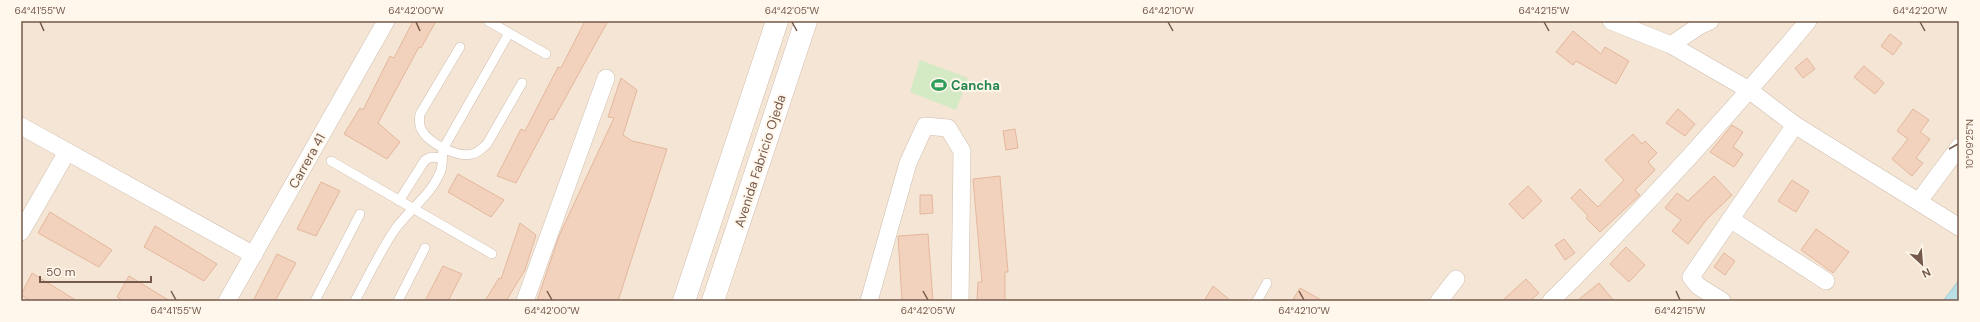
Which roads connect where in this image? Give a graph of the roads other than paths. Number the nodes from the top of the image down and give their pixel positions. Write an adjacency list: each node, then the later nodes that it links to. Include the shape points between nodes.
1 (386, 21): 30 (street, Carrera 41)
2 (488, 21): 8 (lane)
3 (777, 21): 39 (street)
4 (806, 21): 40 (street, Avenida Fabricio Ojeda)
5 (1611, 21): 9 (street)
6 (1710, 21): 9 (street)
7 (1808, 21): 14 (street)
8 (509, 33): 11 (lane); 19 (lane)
9 (1671, 45): 14 (street)
10 (460, 47): 19 (lane, via 420,118 422,130)
11 (546, 54)
12 (606, 78): 38 (street)
13 (522, 84): 19 (lane, via 487,144 472,154)
14 (1749, 90): 15 (street); 45 (street, via 1604,248)
15 (1795, 125): 22 (street); 25 (street)
16 (21, 126): 18 (street)
17 (1959, 147): 22 (street)
18 (67, 152): 27 (street); 30 (street)
19 (442, 153): 21 (lane, via 425,160); 23 (lane, via 437,178 424,197)
20 (331, 161): 21 (lane)
21 (400, 201): 23 (lane)
22 (1919, 201): 26 (street)
23 (412, 208): 29 (lane); 36 (lane, via 395,229)
24 (360, 214): 35 (lane)
25 (1730, 219): 32 (street); 46 (street, via 1691,276 1698,286)
26 (1959, 227)
27 (21, 232)
28 (425, 248): 37 (lane)
29 (492, 254)
30 (254, 255): 34 (street, Carrera 41)
31 (1456, 279): 44 (street)
32 (1826, 281)
33 (1267, 283): 43 (lane)
34 (227, 301)
35 (315, 301)
36 (354, 301)
37 (398, 301)
38 (525, 301)
39 (684, 301)
40 (713, 301)
41 (869, 301): 42 (street, via 908,163 925,126 948,128 962,151)
42 (960, 301)
43 (1257, 301)
44 (1439, 301)
45 (1551, 301)
46 (1722, 301)

